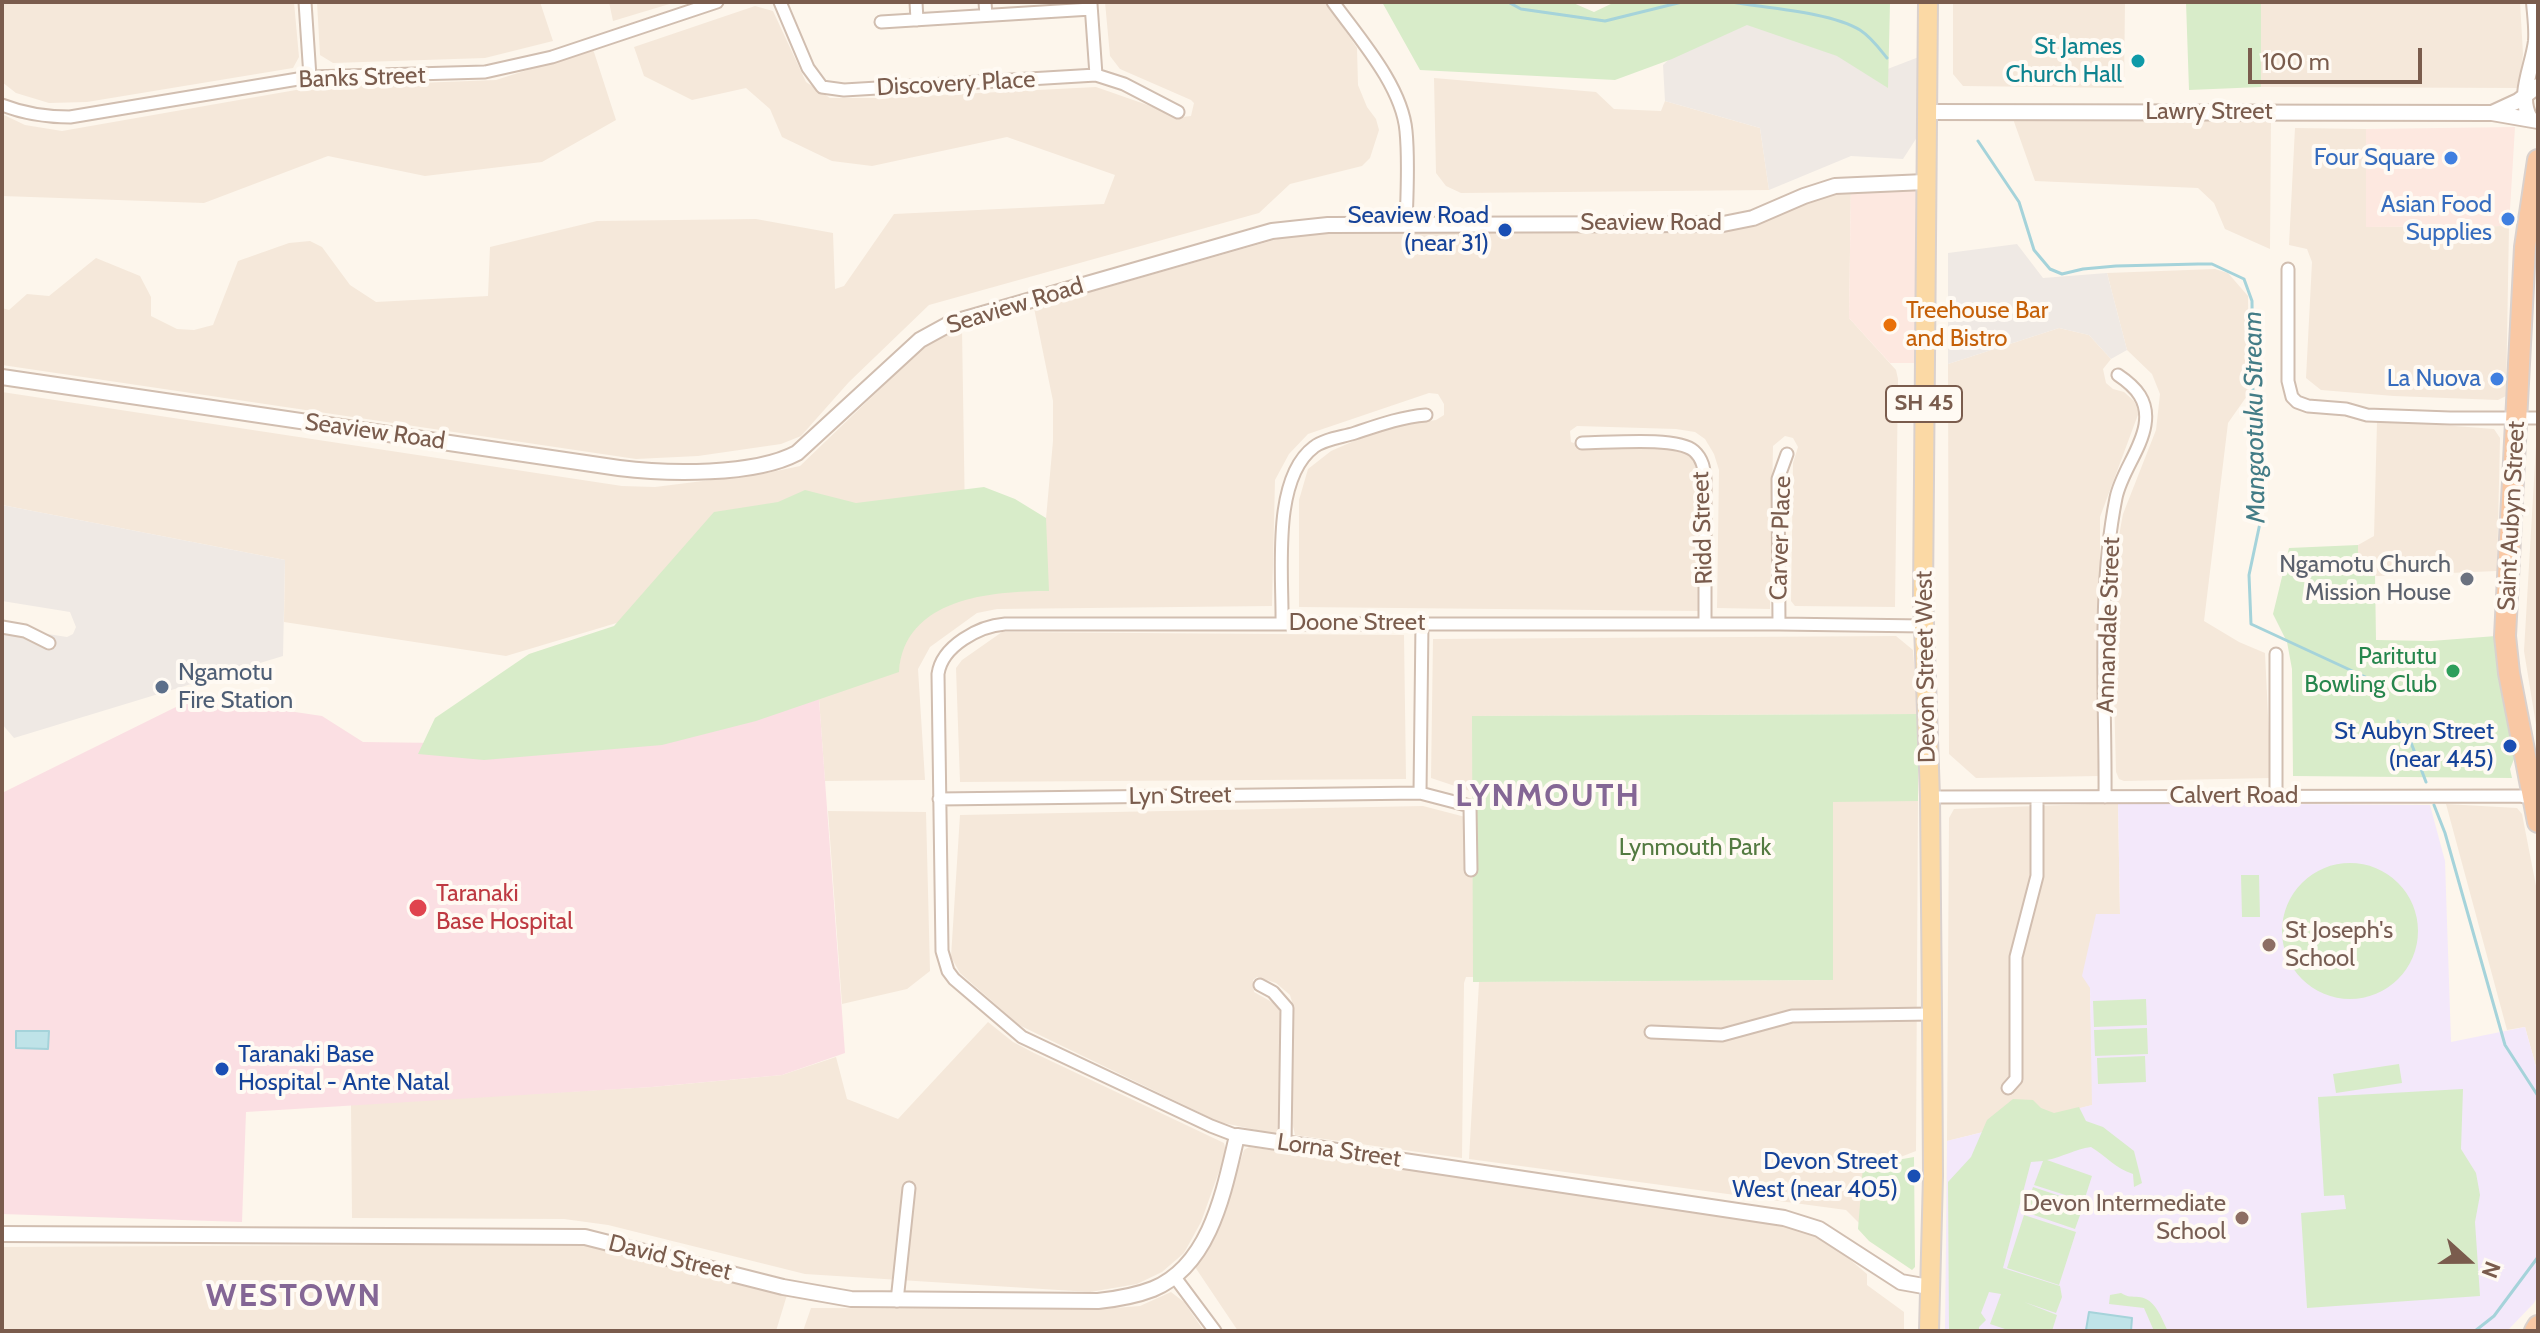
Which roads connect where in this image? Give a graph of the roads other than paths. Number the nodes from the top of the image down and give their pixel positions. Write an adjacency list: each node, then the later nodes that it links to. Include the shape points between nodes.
1 (305, 2): 16 (street)
2 (717, 2): 16 (street, Banks Street, via 517,66 448,75)
3 (780, 2): 15 (street, Discovery Place, via 815,80 831,90)
4 (916, 2): 11 (street)
5 (985, 2): 10 (street)
6 (1333, 2): 26 (street, via 1400,106 1406,129)
7 (1928, 2): 21 (main road, Devon Street West / SH 45)
8 (2534, 2): 13 (street)
9 (1091, 6): 10 (street); 15 (street)
10 (986, 15): 11 (street)
11 (917, 20): 12 (street)
12 (881, 22)
13 (2533, 54): 14 (street); 18 (street)
14 (2538, 72)
15 (1096, 75): 20 (street, Discovery Place)
16 (310, 77): 19 (street, Banks Street, via 70,117 21,113)
17 (2538, 86): 18 (street, Lawry Street)
18 (2525, 96): 22 (street, Lawry Street); 23 (street, via 2526,111)
19 (2, 105)
20 (1178, 112)
21 (1927, 112): 22 (street, Lawry Street); 25 (main road, Devon Street West / SH 45)
22 (2492, 113): 23 (street, Lawry Street)
23 (2534, 120)
24 (2538, 160): 31 (highway, Saint Aubyn Street, via 2525,247)
25 (1925, 182): 26 (street, Seaview Road, via 1835,186 1723,224); 39 (main road, Devon Street West / SH 45)
26 (1406, 224): 29 (street, Seaview Road, via 1272,231 951,323 908,350 797,453 777,462 702,471 619,468)
27 (2288, 269): 31 (street, via 2288,381 2297,402 2367,415)
28 (2118, 375): 47 (street, Annandale Street, via 2137,387 2145,424 2116,495 2106,573)
29 (2, 377)
30 (1426, 415): 35 (street, via 1401,417 1315,446 1299,464 1284,511)
31 (2517, 418): 32 (street); 48 (highway, Saint Aubyn Street, via 2505,636)
32 (2538, 418)
33 (1582, 443): 37 (street, Ridd Street, via 1673,443 1699,457 1705,479)
34 (1787, 454): 38 (street, Carver Place, via 1778,479)
35 (1282, 623): 36 (street, Doone Street); 49 (street, Doone Street, via 1005,624 975,633 948,652 939,667)
36 (1422, 623): 37 (street, Doone Street); 43 (street)
37 (1705, 624): 38 (street, Doone Street)
38 (1779, 624): 39 (street, Doone Street)
39 (1924, 626): 45 (main road, Devon Street West / SH 45)
40 (2, 627): 41 (street)
41 (49, 643)
42 (2276, 654): 44 (street)
43 (1420, 793): 49 (street, Lyn Street); 51 (street, Lyn Street, via 1470,806)
44 (2276, 796): 47 (street, Calvert Road); 48 (street, Calvert Road)
45 (1930, 797): 46 (street, Calvert Road); 53 (main road, Devon Street West / SH 45)
46 (2037, 797): 47 (street, Calvert Road); 55 (street, via 2037,876 2016,957 2016,1079)
47 (2105, 797)
48 (2535, 798): 50 (highway, Saint Aubyn Street)
49 (939, 799): 56 (street, Lorna Street, via 942,951 954,979 1022,1037)
50 (2538, 822)
51 (1471, 870)
52 (1260, 985): 57 (street, via 1287,1008)
53 (1932, 1014): 54 (street, via 1792,1016 1722,1035); 61 (main road, Devon Street West / SH 45)
54 (1651, 1032)
55 (2008, 1088)
56 (1237, 1136): 57 (street, Lorna Street); 60 (street, David Street, via 1212,1224 1199,1249)
57 (1285, 1143): 61 (street, Lorna Street, via 1784,1218 1819,1229 1901,1282)
58 (909, 1188): 62 (street)
59 (2, 1234): 62 (street, David Street, via 585,1237 815,1294)
60 (1174, 1276): 62 (street, David Street, via 1130,1297 1098,1301); 63 (street)
61 (1929, 1287): 64 (main road, Devon Street West / SH 45)
62 (897, 1301)
63 (1215, 1331)
64 (1929, 1331)

